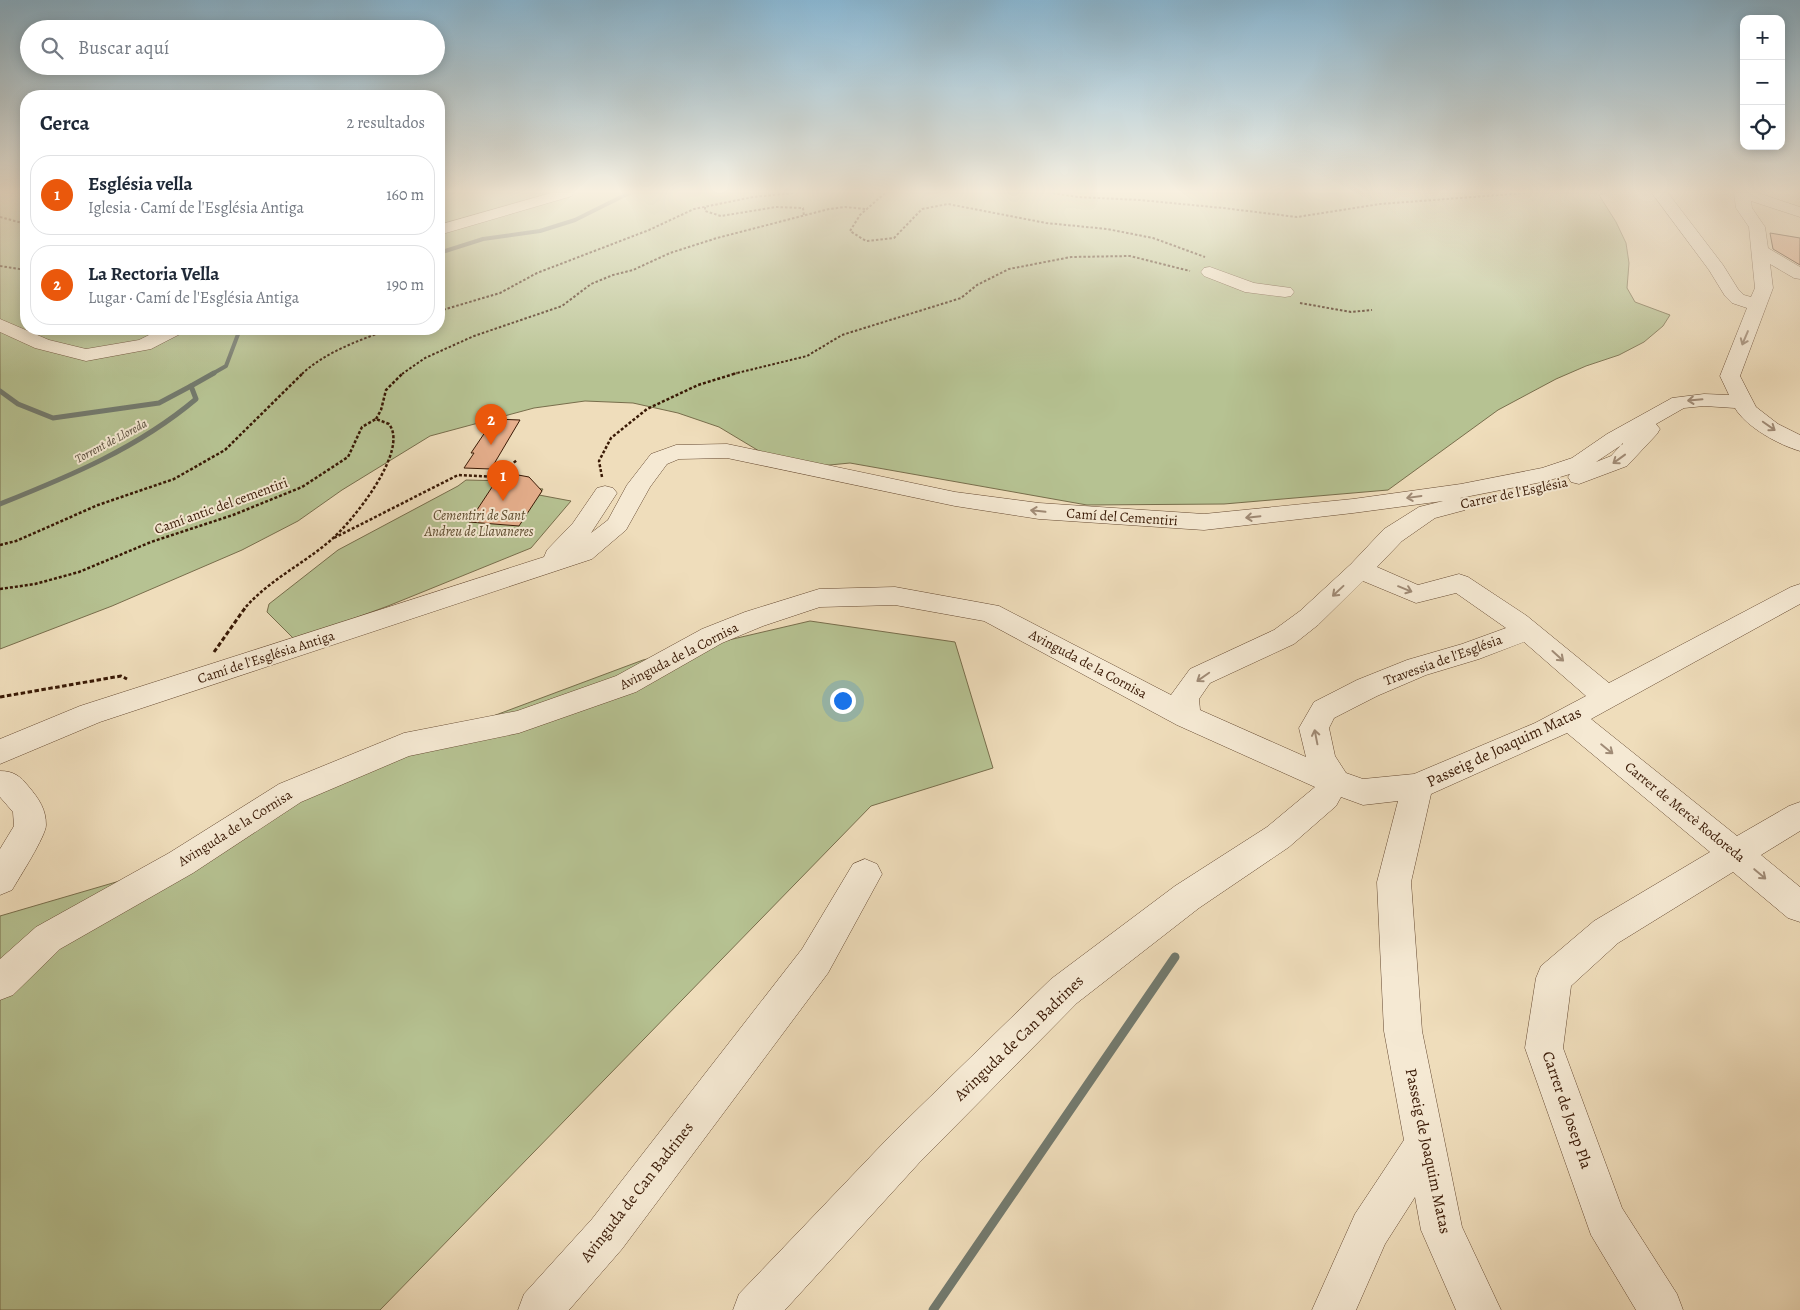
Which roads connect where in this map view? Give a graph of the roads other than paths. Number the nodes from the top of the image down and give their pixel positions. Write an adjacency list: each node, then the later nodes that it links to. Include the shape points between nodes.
1 (1706, 254): 7 (street, via 1738,299)
2 (1761, 254): 7 (street, via 1764,288)
3 (1766, 254): 5 (street)
4 (1210, 272): 6 (street, via 1251,288)
5 (1800, 274)
6 (1285, 292)
7 (1758, 305): 12 (street, one-way to 12, via 1730,376)
8 (0, 325): 9 (street)
9 (20, 334)
10 (22, 335): 11 (street, via 42,344 86,355 144,345)
11 (164, 335)
12 (1744, 402): 13 (street, Camí del Cementiri, one-way to 13, via 1679,402); 14 (street, one-way to 14, via 1747,410 1770,429)
13 (1665, 411): 16 (street, Carrer de l'Església, one-way to 16, via 1619,461 1566,483 1427,512 1393,535); 17 (street, Camí del Cementiri, one-way to 17, via 1580,462 1547,474 1461,491 1362,505 1204,522 1039,511 954,499 727,452 676,452 659,460 639,486 617,525 583,554)
14 (1800, 444)
15 (605, 493): 17 (street, via 582,529 562,552)
16 (1360, 570): 19 (street, one-way to 19, via 1416,594 1459,583); 21 (street, Carrer de l'Església, one-way to 21, via 1284,637 1200,676 1184,697)
17 (534, 571): 23 (street, Camí de l'Església Antiga, via 90,714)
18 (1795, 602): 20 (street, Passeig de Joaquim Matas)
19 (1526, 631): 20 (street, one-way to 20); 24 (street, Travessia de l'Església, one-way to 19, via 1321,759 1314,728 1324,710 1417,667)
20 (1607, 698): 22 (street, Passeig de Joaquim Matas)
21 (1187, 717): 24 (street, Avinguda de la Cornisa); 32 (street, Avinguda de la Cornisa, via 990,613 895,596 819,598 712,636 626,684 519,722 404,745 290,793 181,863 48,938)
22 (1569, 718): 26 (street, Passeig de Joaquim Matas); 28 (street, Carrer de Mercè Rodoreda, one-way to 28)
23 (0, 752)
24 (1335, 781): 26 (street, Avinguda de la Cornisa, via 1363,792); 35 (street, Avinguda de Can Badrines, via 1325,797 1278,837 1187,897 1064,990 905,1149)
25 (0, 784): 30 (street, via 8,784 28,808 30,826)
26 (1417, 786): 33 (street, Passeig de Joaquim Matas, via 1394,882 1403,1031)
27 (1800, 815): 28 (street, Carrer de Josep Pla)
28 (1736, 854): 31 (street, Carrer de Mercè Rodoreda, one-way to 31); 38 (street, Carrer de Josep Pla, via 1606,932 1554,978 1544,1048 1606,1220)
29 (865, 874): 34 (street, Avinguda de Can Badrines, via 814,961 606,1234)
30 (0, 880)
31 (1800, 907)
32 (0, 983)
33 (1425, 1145): 36 (street, via 1370,1229); 37 (street, Passeig de Joaquim Matas, via 1442,1230)
34 (540, 1310)
35 (755, 1310)
36 (1334, 1310)
37 (1479, 1310)
38 (1662, 1310)

